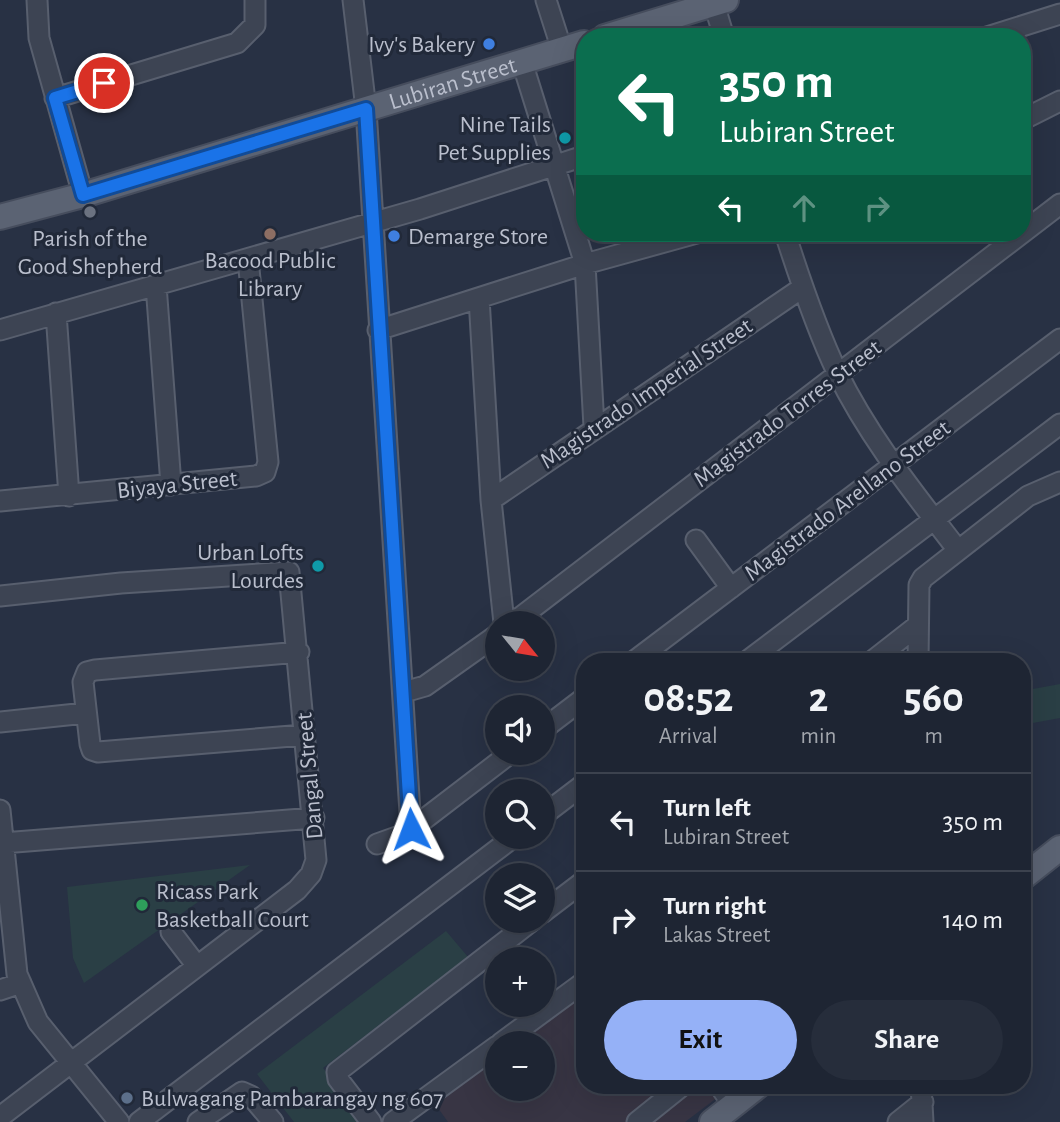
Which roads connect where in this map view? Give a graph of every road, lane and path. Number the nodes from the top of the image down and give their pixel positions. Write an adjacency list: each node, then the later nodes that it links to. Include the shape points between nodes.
1 (37, 0): 12 (street, via 39,38)
2 (255, 0): 12 (street, via 255,25 237,43)
3 (353, 0): 14 (street)
4 (546, 0): 10 (street)
5 (720, 2): 7 (main road); 8 (street)
6 (1060, 14): 9 (street)
7 (635, 28)
8 (723, 28)
9 (1016, 28)
10 (573, 46): 11 (main road, Lubiran Street)
11 (522, 62): 14 (main road, Lubiran Street); 17 (street)
12 (55, 98): 18 (street)
13 (1060, 101): 15 (street)
14 (366, 109): 18 (main road, Lubiran Street); 21 (street)
15 (1031, 116)
16 (576, 158): 17 (street)
17 (555, 165): 21 (street); 23 (street)
18 (83, 195): 20 (main road, Lubiran Street)
19 (1060, 204): 22 (street, Magistrado Torres Street)
20 (0, 217)
21 (372, 223): 28 (street); 35 (street)
22 (1031, 226)
23 (576, 234)
24 (578, 242): 29 (street)
25 (664, 242): 29 (street)
26 (788, 242): 31 (street)
27 (1010, 242): 37 (street, Magistrado Torres Street)
28 (247, 259): 30 (street); 42 (street, Biyaya Street, via 268,462 265,472)
29 (585, 264): 32 (street); 39 (street)
30 (156, 285): 33 (street); 42 (street)
31 (803, 288): 37 (street); 39 (street, Magistrado Imperial Street)
32 (479, 298): 35 (street); 44 (street)
33 (56, 313): 34 (street); 43 (street)
34 (0, 330)
35 (378, 330): 60 (street)
36 (1060, 339): 40 (street, Magistrado Arellano Street)
37 (838, 374): 40 (street); 52 (street, Magistrado Torres Street)
38 (1060, 424): 46 (street)
39 (594, 427): 44 (street, Magistrado Imperial Street)
40 (893, 466): 46 (street); 49 (street, Magistrado Arellano Street)
41 (1060, 482): 48 (street, via 1028,496)
42 (171, 485): 43 (street, Biyaya Street)
43 (69, 496): 45 (street, Biyaya Street)
44 (491, 500): 51 (street)
45 (0, 501)
46 (934, 519): 48 (street); 57 (street)
47 (696, 540): 49 (street)
48 (957, 549): 53 (street, via 923,578)
49 (731, 588): 56 (street, Magistrado Arellano Street)
50 (0, 596): 55 (street, Dangal Street, via 281,570 289,572 292,579)
51 (503, 611)
52 (529, 611)
53 (917, 626): 58 (street); 59 (street)
54 (485, 644): 60 (street, via 425,686)
55 (299, 652): 62 (street, via 87,672 83,682); 65 (street, Dangal Street)
56 (645, 653)
57 (758, 653)
58 (882, 653)
59 (918, 653)
60 (404, 692): 71 (street)
61 (576, 704): 63 (street)
62 (86, 713): 64 (street); 65 (street, via 90,744 98,752)
63 (555, 720)
64 (0, 722)
65 (304, 735): 70 (street, Dangal Street)
66 (495, 765): 71 (street)
67 (576, 790): 68 (street)
68 (555, 806)
69 (0, 810): 72 (street)
70 (314, 818): 72 (street); 81 (street, Dangal Street, via 312,874)
71 (411, 829): 73 (street)
72 (3, 843): 82 (street)
73 (377, 844)
74 (1060, 848): 76 (main road)
75 (498, 849): 93 (street)
76 (1031, 871)
77 (576, 887): 78 (street)
78 (555, 903)
79 (171, 932): 81 (street)
80 (516, 933): 96 (street, via 336,1074)
81 (197, 966): 87 (street, Dangal Street)
82 (21, 983): 84 (street); 87 (street, via 38,1021)
83 (576, 988): 85 (street)
84 (0, 990)
85 (517, 1031)
86 (485, 1054): 97 (street)
87 (70, 1064): 91 (street, Dangal Street); 92 (street)
88 (672, 1094): 98 (street)
89 (726, 1095): 99 (main road)
90 (922, 1103): 100 (street)
91 (0, 1117)
92 (119, 1122)
93 (139, 1122)
94 (198, 1122): 95 (street, via 242,1092)
95 (274, 1122)
96 (371, 1122)
97 (393, 1122)
98 (637, 1122)
99 (712, 1122)
100 (898, 1122)

